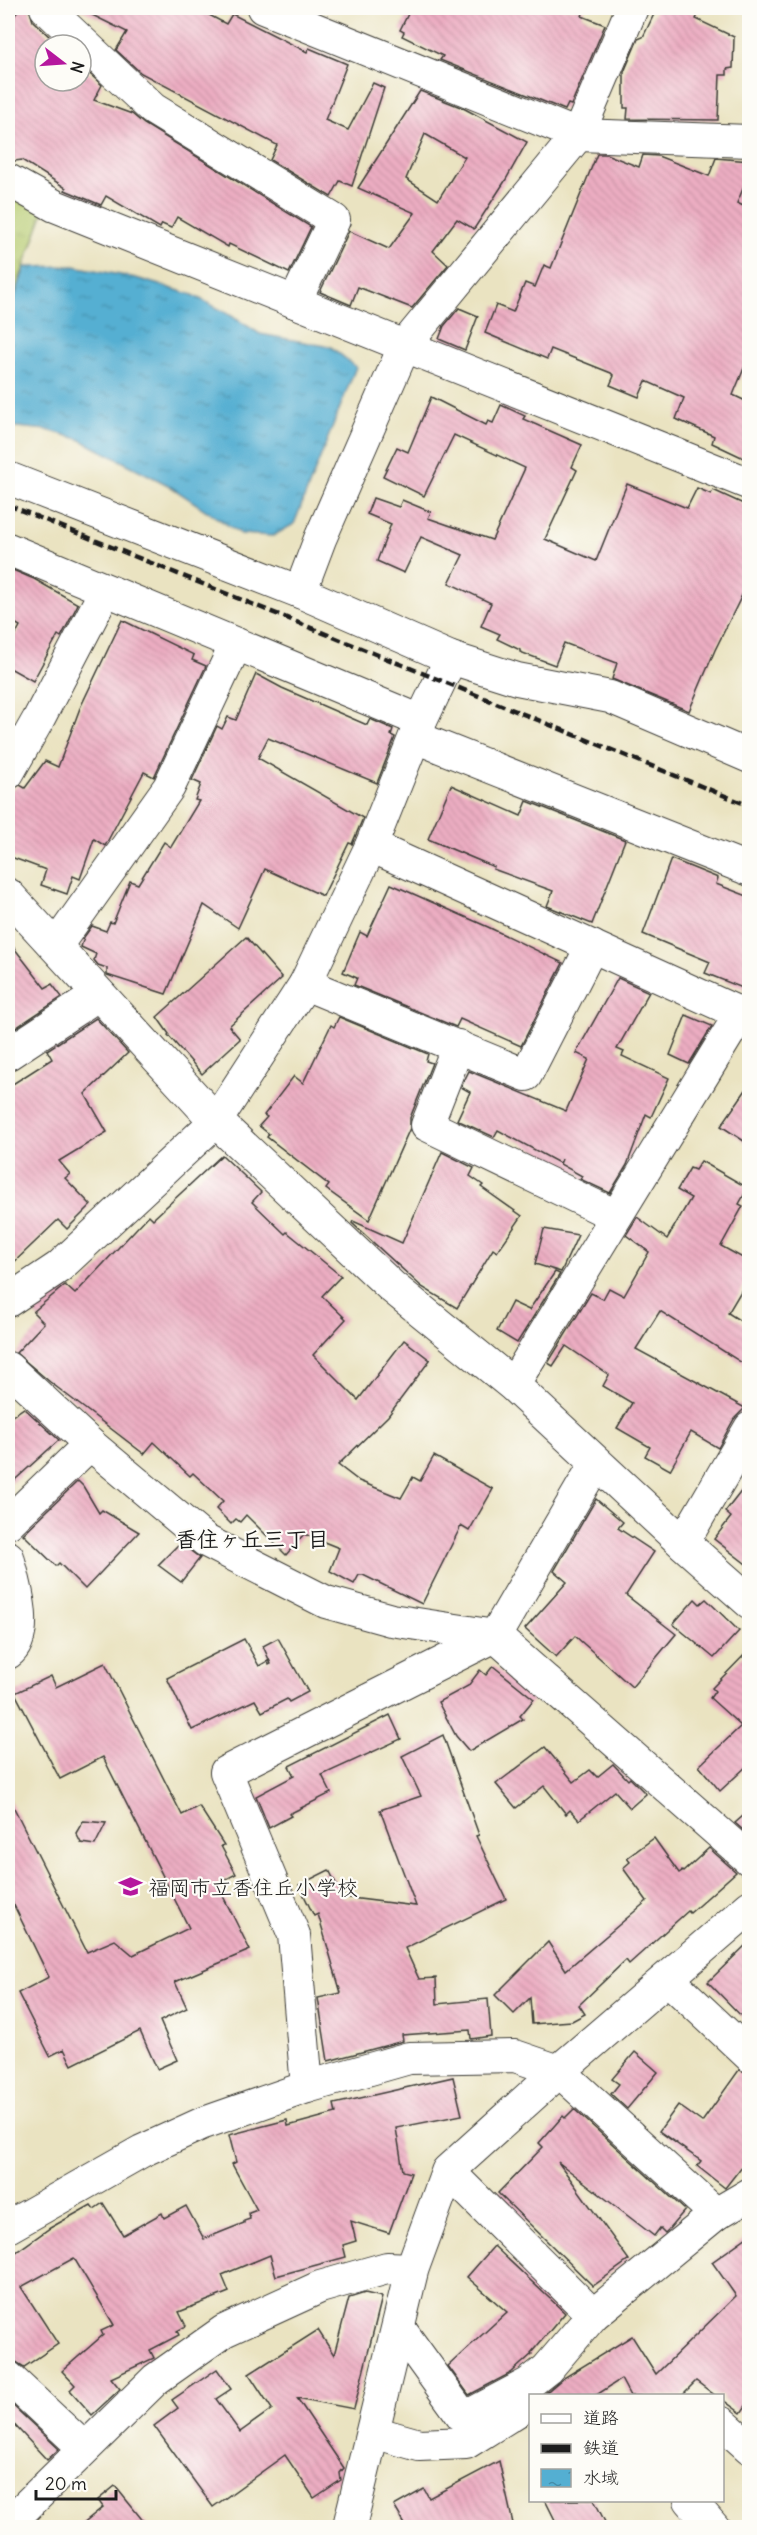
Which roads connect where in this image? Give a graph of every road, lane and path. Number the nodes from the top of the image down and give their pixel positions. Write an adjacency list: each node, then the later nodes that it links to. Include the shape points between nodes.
1 (46, 8): 7 (street, via 153,109 334,220)
2 (263, 8): 4 (street)
3 (632, 8): 4 (street)
4 (578, 135): 5 (street); 8 (street)
5 (750, 141)
6 (8, 180): 7 (street, via 55,206)
7 (295, 302): 8 (street)
8 (405, 345): 10 (street); 13 (street)
9 (8, 478): 13 (street)
10 (749, 482)
11 (8, 549): 12 (street)
12 (105, 591): 14 (street); 18 (street)
13 (300, 592): 15 (street)
14 (237, 644): 16 (street); 22 (street, via 169,787)
15 (451, 658): 16 (street); 17 (street, via 517,679 610,697)
16 (418, 729): 19 (street); 20 (street)
17 (750, 758)
18 (8, 772)
19 (371, 846): 23 (street); 24 (street)
20 (750, 870)
21 (8, 895): 22 (street)
22 (56, 946): 25 (street)
23 (592, 946): 26 (street); 27 (street, via 526,1075)
24 (306, 984): 27 (street); 29 (street)
25 (99, 994): 28 (street); 29 (street)
26 (745, 1016): 30 (street)
27 (458, 1047): 30 (street, via 427,1125)
28 (8, 1054)
29 (216, 1121): 31 (street, via 58,1267); 33 (street, via 391,1286)
30 (616, 1216): 33 (street)
31 (8, 1301)
32 (8, 1368): 35 (street)
33 (513, 1385): 36 (street)
34 (750, 1428): 38 (street)
35 (90, 1444): 37 (street); 41 (street, via 206,1541 326,1602 391,1620)
36 (596, 1463): 38 (street); 41 (street)
37 (8, 1523)
38 (683, 1543): 40 (street)
39 (8, 1557): 42 (street, via 21,1623)
40 (750, 1602)
41 (495, 1636): 43 (street); 48 (street, via 226,1772 294,1935)
42 (8, 1653)
43 (750, 1860)
44 (750, 1907): 45 (street)
45 (668, 1979): 46 (street); 47 (street)
46 (750, 2056)
47 (559, 2070): 48 (street, via 515,2056 409,2058); 49 (street); 51 (street)
48 (307, 2087): 52 (street, via 201,2124 142,2151)
49 (447, 2171): 53 (street); 54 (street)
50 (750, 2194): 51 (street)
51 (716, 2214): 54 (street)
52 (8, 2227)
53 (412, 2269): 55 (street); 60 (street, via 387,2268 320,2288 224,2331 156,2379)
54 (593, 2315): 55 (street, via 547,2369 528,2384 464,2418)
55 (399, 2328): 59 (street)
56 (8, 2377): 60 (street)
57 (529, 2404): 59 (street, via 466,2443 419,2445)
58 (724, 2424): 61 (street)
59 (373, 2432): 64 (street)
60 (84, 2448): 63 (street)
61 (750, 2448)
62 (692, 2502): 65 (street)
63 (8, 2524)
64 (349, 2528)
65 (714, 2528)

